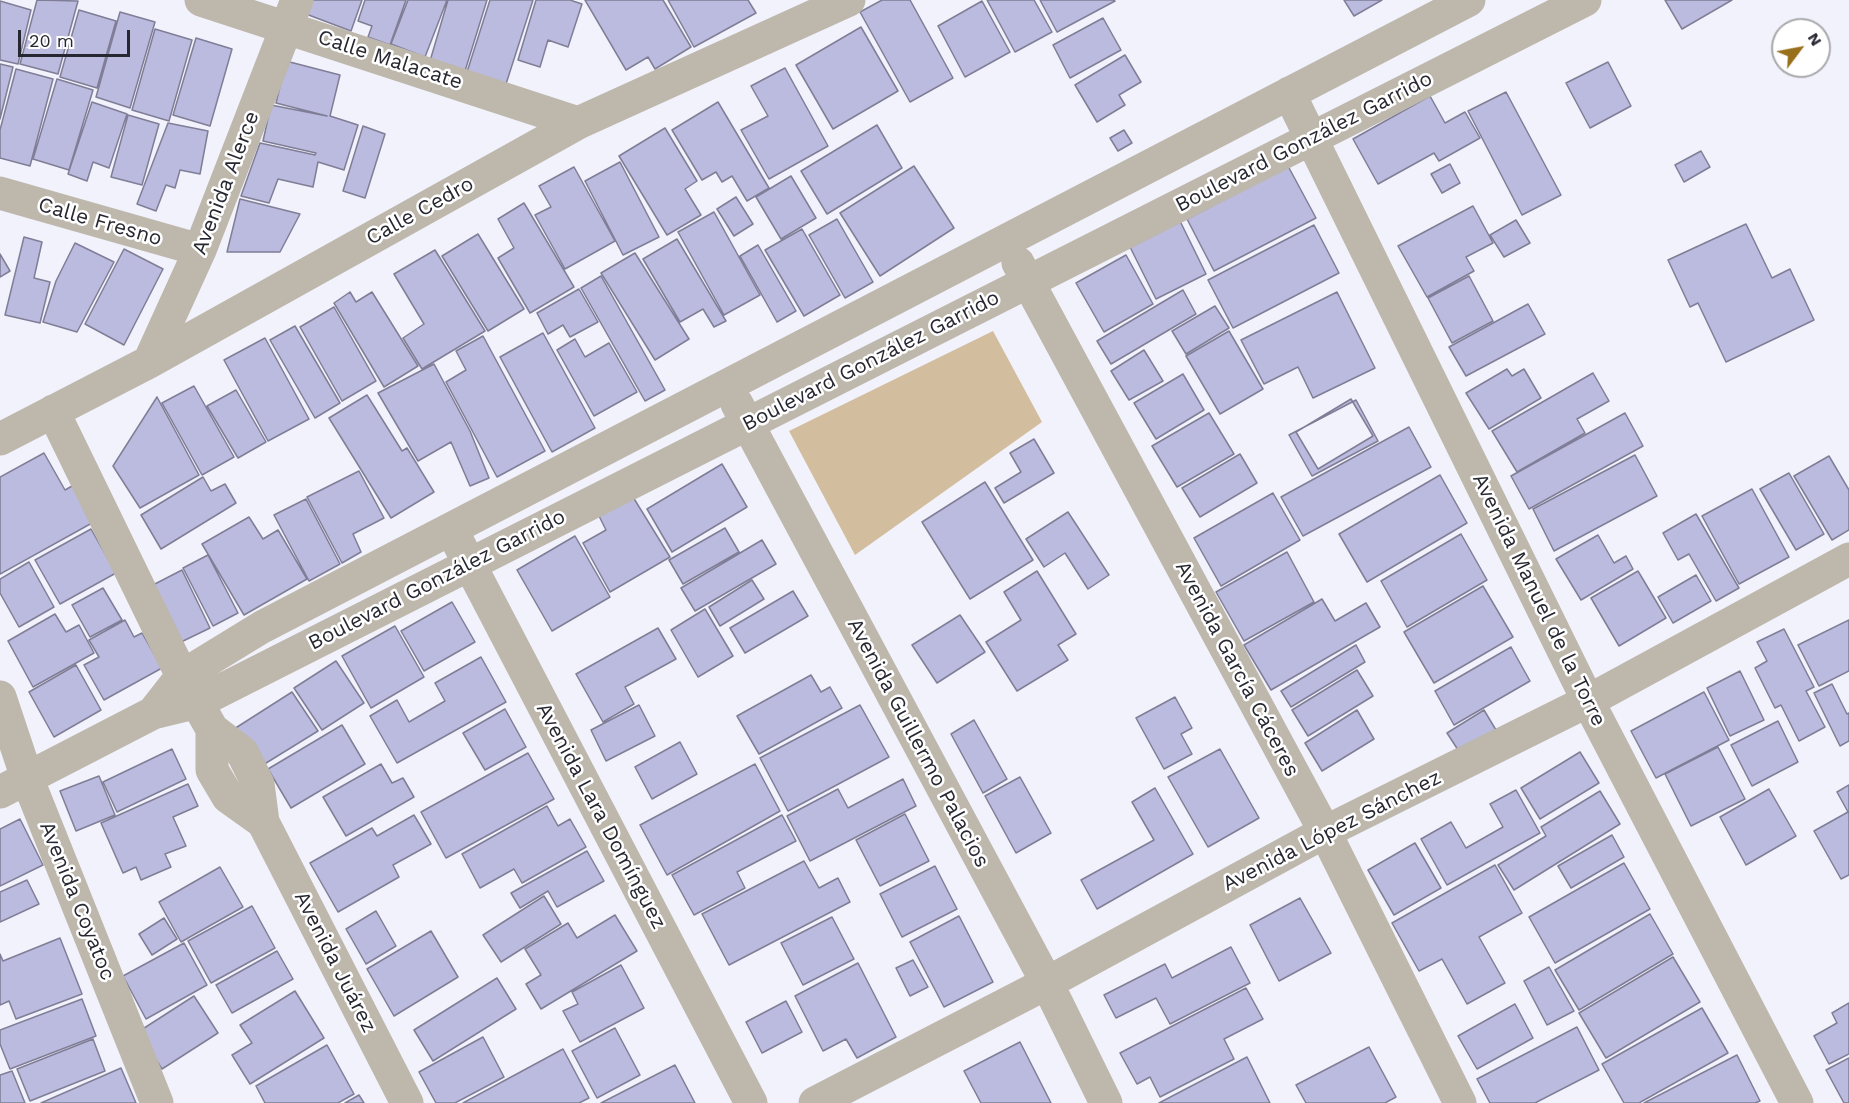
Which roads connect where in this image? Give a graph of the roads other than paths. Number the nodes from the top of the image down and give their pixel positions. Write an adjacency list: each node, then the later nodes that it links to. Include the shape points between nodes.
1 (201, 0): 5 (street, Calle Malacate)
2 (849, 0): 7 (street, Calle Cedro)
3 (1468, 0): 6 (street, Boulevard González Garrido)
4 (1585, 0): 8 (street, Boulevard González Garrido)
5 (292, 13): 7 (street, Calle Malacate); 11 (street, Avenida Alerce)
6 (1289, 93): 8 (street, Avenida Manuel de la Torre); 10 (street, Boulevard González Garrido)
7 (578, 123): 13 (street, Calle Cedro)
8 (1312, 138): 12 (street, Boulevard González Garrido); 22 (street, Avenida Manuel de la Torre)
9 (0, 193): 11 (street, Calle Fresno)
10 (1005, 240): 12 (street, Avenida García Cáceres); 14 (street, Boulevard González Garrido)
11 (200, 250): 13 (street, Avenida Alerce)
12 (1028, 282): 16 (street, Boulevard González Garrido); 25 (street, Avenida García Cáceres)
13 (148, 362): 15 (street, Calle Cedro)
14 (727, 386): 16 (street, Avenida Guillermo Palacios); 18 (street, Boulevard González Garrido)
15 (53, 411): 17 (street, Calle Cedro); 23 (street)
16 (747, 423): 19 (street, Boulevard González Garrido); 26 (street, Avenida Guillermo Palacios)
17 (0, 439)
18 (452, 529): 19 (street, Avenida Lara Domínguez); 23 (street, Boulevard González Garrido, via 262,627)
19 (469, 563): 23 (street, Boulevard González Garrido); 29 (street, Avenida Lara Domínguez)
20 (1845, 570): 22 (street, Avenida López Sánchez)
21 (0, 697): 24 (street, Avenida Coyatoc)
22 (1588, 701): 25 (street, Avenida López Sánchez); 33 (street, Avenida Manuel de la Torre)
23 (197, 702): 24 (street, Boulevard González Garrido, via 153,713); 28 (street, Avenida Juárez, via 212,770 228,797 263,822)
24 (14, 785): 27 (street, Avenida Coyatoc)
25 (1325, 832): 26 (street, Avenida López Sánchez); 32 (street, Avenida García Cáceres)
26 (1047, 983): 30 (street, Avenida López Sánchez); 31 (street, Avenida Guillermo Palacios)
27 (157, 1103)
28 (407, 1103)
29 (751, 1103)
30 (815, 1103)
31 (1106, 1103)
32 (1460, 1103)
33 (1797, 1103)

